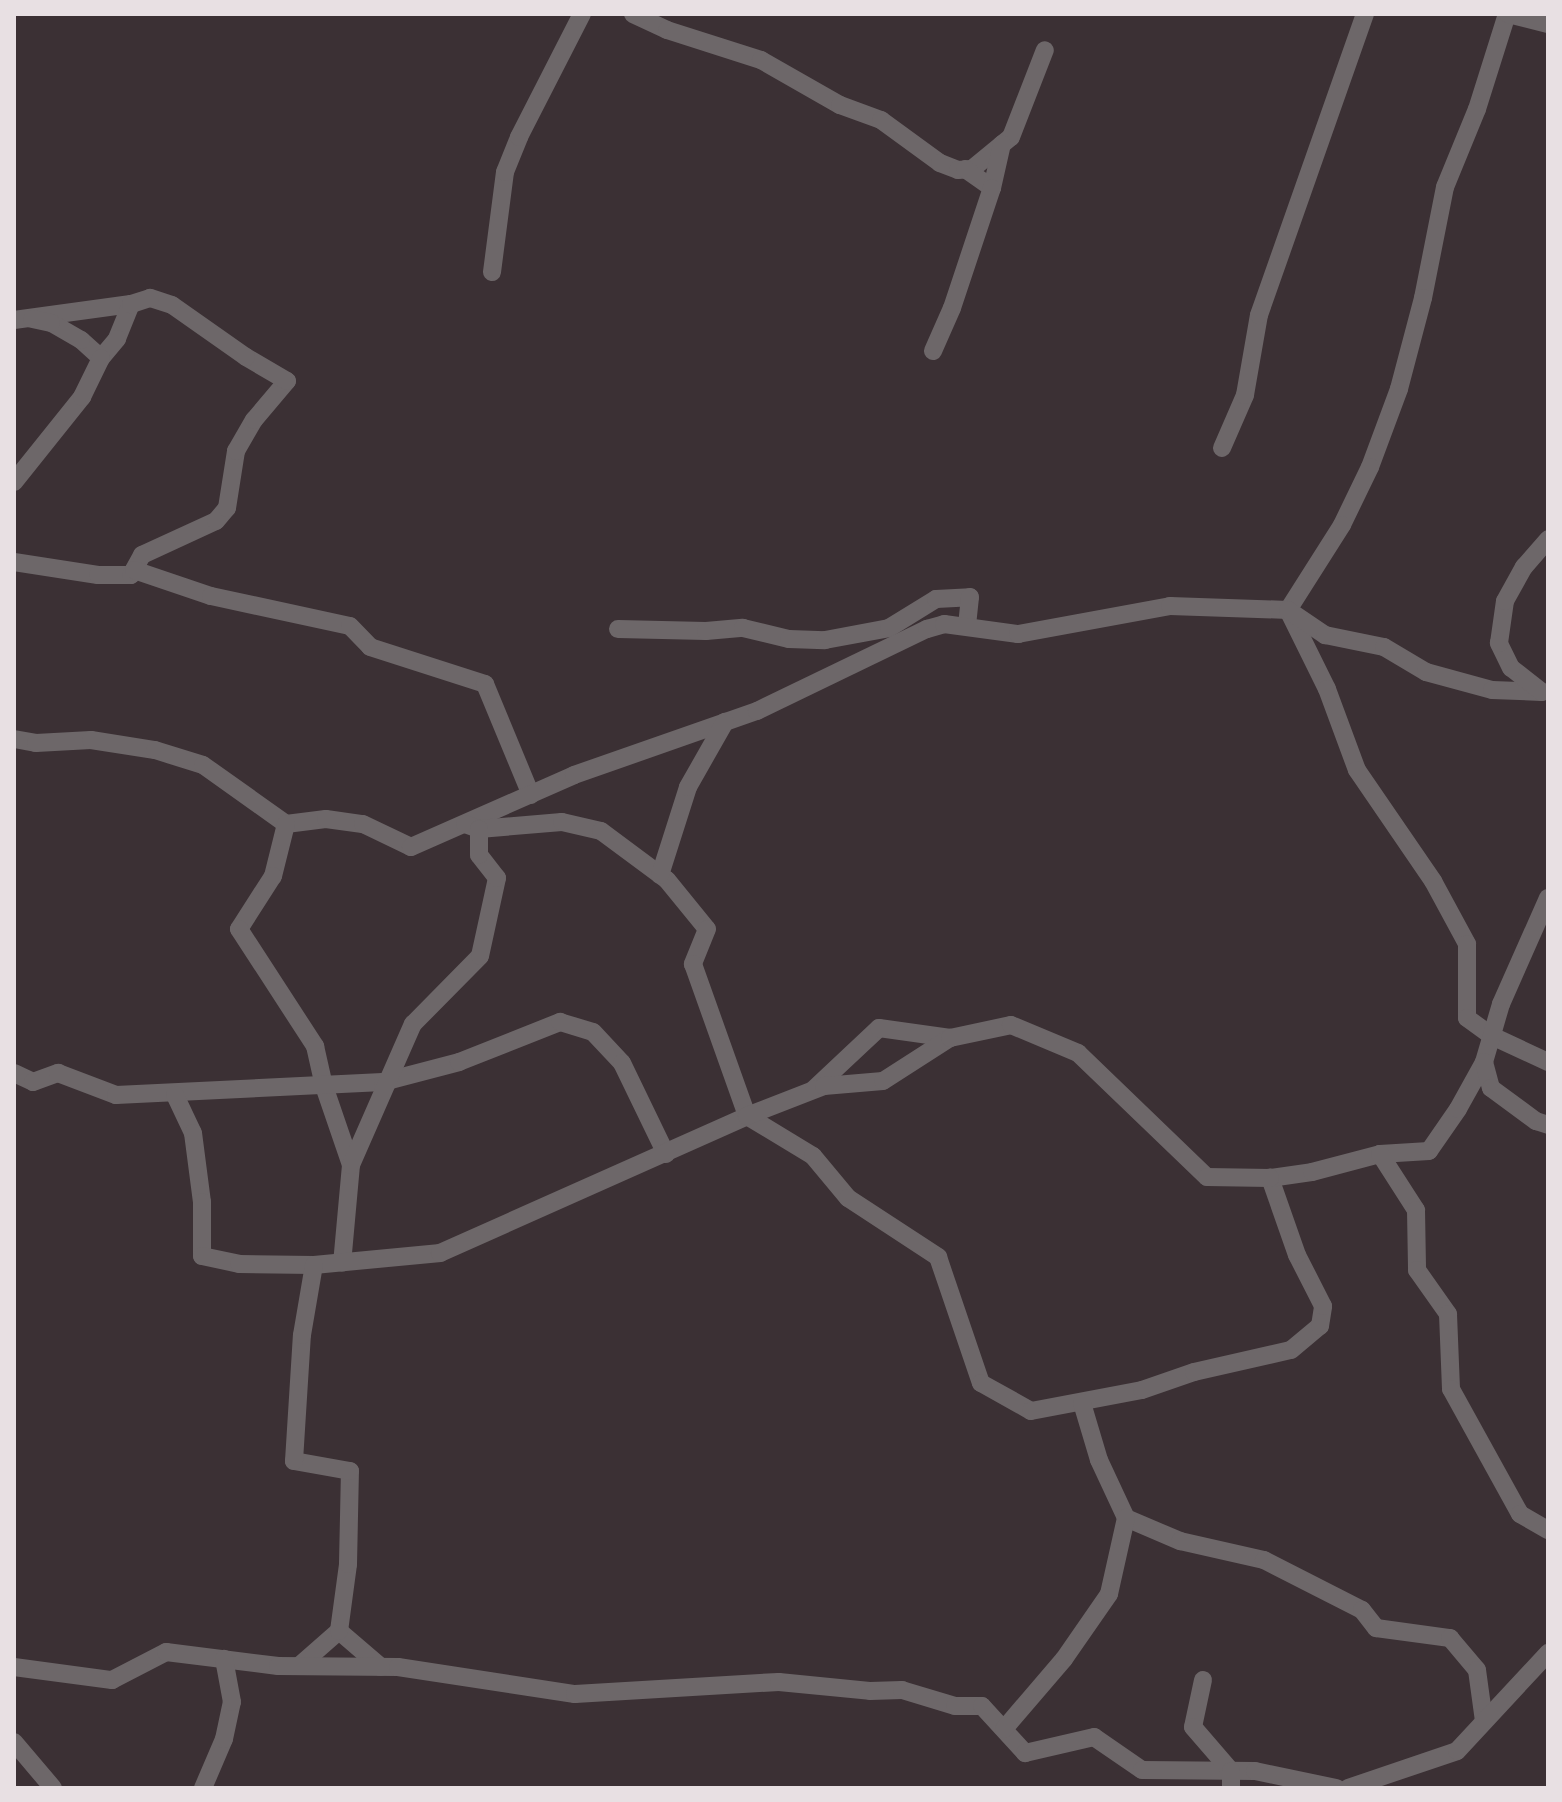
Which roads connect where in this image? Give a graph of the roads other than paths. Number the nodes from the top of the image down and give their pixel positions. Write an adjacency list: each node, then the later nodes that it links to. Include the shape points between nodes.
1 (582, 14): 10 (street, via 505,172)
2 (633, 14): 8 (street, via 761,60 840,105 881,120 940,163)
3 (1365, 14): 15 (street, via 1259,315 1245,395)
4 (1508, 14): 5 (street); 20 (street, via 1445,187 1399,389 1342,525)
5 (1548, 24)
6 (1045, 50): 7 (street, via 1011,137)
7 (1002, 144): 8 (street); 9 (street)
8 (965, 169): 9 (street)
9 (992, 188): 13 (street)
10 (492, 272)
11 (131, 304): 12 (street); 14 (street, via 117,339); 19 (street, via 150,298 172,305 287,381 236,451 227,508 216,521 142,555)
12 (23, 320): 14 (street, via 51,323)
13 (933, 351)
14 (101, 358): 16 (street, via 82,397)
15 (1222, 448)
16 (14, 482)
17 (1548, 539): 23 (street, via 1505,601 1499,643 1511,668)
18 (14, 562): 19 (street, via 98,575 131,575)
19 (134, 570): 26 (street, via 211,596 350,626 370,647 485,684)
20 (1288, 610): 21 (street, via 1170,606 1018,634); 23 (street, via 1325,635 1384,647 1426,672 1492,690); 31 (street, via 1327,689 1357,770 1433,881 1467,944 1467,1018)
21 (967, 625): 22 (street, via 970,597 936,599 889,628 825,640 789,639 743,628); 24 (street, via 927,629)
22 (618, 629)
23 (1545, 693)
24 (725, 722): 26 (street); 29 (street, via 688,787)
25 (14, 739): 27 (street, via 121,743 203,765)
26 (531, 795): 28 (street)
27 (286, 824): 28 (street, via 326,819 363,824 411,847); 37 (street, via 273,876 239,929 315,1046)
28 (472, 826): 29 (street, via 562,822 601,831); 36 (street, via 479,855 497,878 480,956 413,1024)
29 (660, 875): 40 (street, via 707,929 693,964)
30 (1548, 898): 31 (street)
31 (1492, 1036): 33 (street); 34 (street)
32 (950, 1038): 38 (street, via 883,1081); 38 (street, via 879,1028); 45 (street, via 1011,1025 1078,1053 1207,1177)
33 (1484, 1062): 41 (street, via 1491,1088); 43 (street, via 1429,1151)
34 (1548, 1062)
35 (14, 1073): 39 (street, via 33,1082 58,1073 116,1095)
36 (388, 1081): 37 (street); 42 (street, via 459,1062 560,1022 593,1032 622,1063); 44 (street)
37 (324, 1086): 39 (street); 44 (street)
38 (812, 1091): 40 (street)
39 (175, 1095): 47 (street, via 193,1133 202,1256 239,1264)
40 (747, 1116): 42 (street); 48 (street, via 813,1156 848,1198 938,1257 981,1383 1031,1411)
41 (1548, 1125)
42 (666, 1154): 46 (street, via 440,1253)
43 (1380, 1154): 45 (street); 50 (street, via 1416,1210 1417,1270 1448,1314 1451,1389 1520,1514)
44 (351, 1165): 46 (street)
45 (1270, 1178): 48 (street, via 1297,1255 1323,1306 1320,1326 1291,1350)
46 (342, 1263): 47 (street)
47 (314, 1265): 51 (street, via 302,1335 294,1461 350,1471 348,1564)
48 (1082, 1403): 49 (street, via 1099,1460)
49 (1126, 1518): 58 (street, via 1180,1541 1264,1560 1362,1610 1376,1628 1450,1638 1477,1670); 59 (street, via 1109,1594 1064,1659)
50 (1548, 1530)
51 (339, 1631): 54 (street); 56 (street)
52 (1548, 1653): 58 (street)
53 (224, 1659): 54 (street); 55 (street, via 166,1652 112,1680); 63 (street, via 232,1702 224,1739)
54 (299, 1666): 56 (street)
55 (14, 1667)
56 (381, 1667): 59 (street, via 575,1694 779,1682 902,1690 955,1706 982,1706)
57 (1203, 1680): 61 (street, via 1193,1727)
58 (1484, 1721): 65 (street, via 1457,1751)
59 (1004, 1729): 61 (street, via 1025,1753 1094,1737 1142,1770)
60 (14, 1742): 62 (street)
61 (1231, 1779): 64 (street, via 1255,1771)
62 (53, 1788)
63 (203, 1788)
64 (1336, 1788)
65 (1348, 1788)

